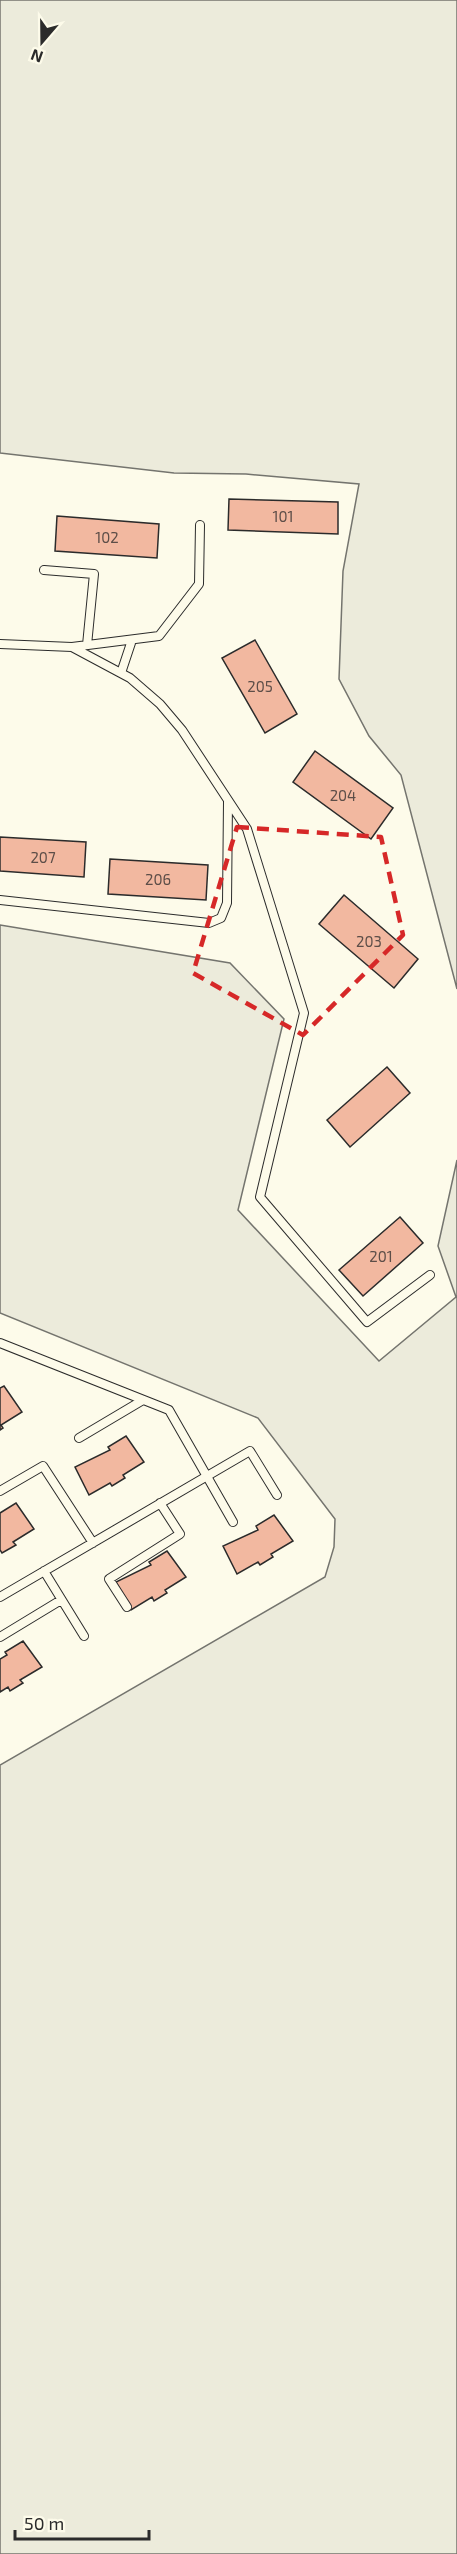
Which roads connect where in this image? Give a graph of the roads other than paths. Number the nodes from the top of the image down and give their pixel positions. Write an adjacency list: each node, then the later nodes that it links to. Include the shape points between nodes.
1 (200, 525): 3 (lane, via 199,584 159,636)
2 (44, 570): 5 (lane, via 94,574)
3 (132, 640): 5 (lane); 7 (lane)
4 (0, 644): 6 (lane)
5 (87, 645): 6 (lane)
6 (72, 647): 7 (lane)
7 (121, 673): 8 (lane, via 160,704)
8 (228, 799): 9 (lane, via 227,903 221,918 209,923); 10 (lane, via 247,829 257,857 304,1013 260,1197 367,1322)
9 (0, 900)
10 (430, 1275)
11 (0, 1343): 12 (lane)
12 (143, 1400): 13 (lane); 14 (lane, via 169,1410)
13 (79, 1438)
14 (206, 1476): 16 (lane, via 250,1451); 17 (lane); 18 (lane)
15 (0, 1491): 19 (lane, via 43,1466)
16 (277, 1495)
17 (160, 1503): 19 (lane); 23 (lane, via 180,1534 109,1579)
18 (233, 1522)
19 (93, 1543): 20 (lane)
20 (44, 1571): 21 (lane); 22 (lane)
21 (0, 1597)
22 (61, 1600): 24 (lane); 25 (lane)
23 (127, 1607)
24 (84, 1636)
25 (0, 1637)

